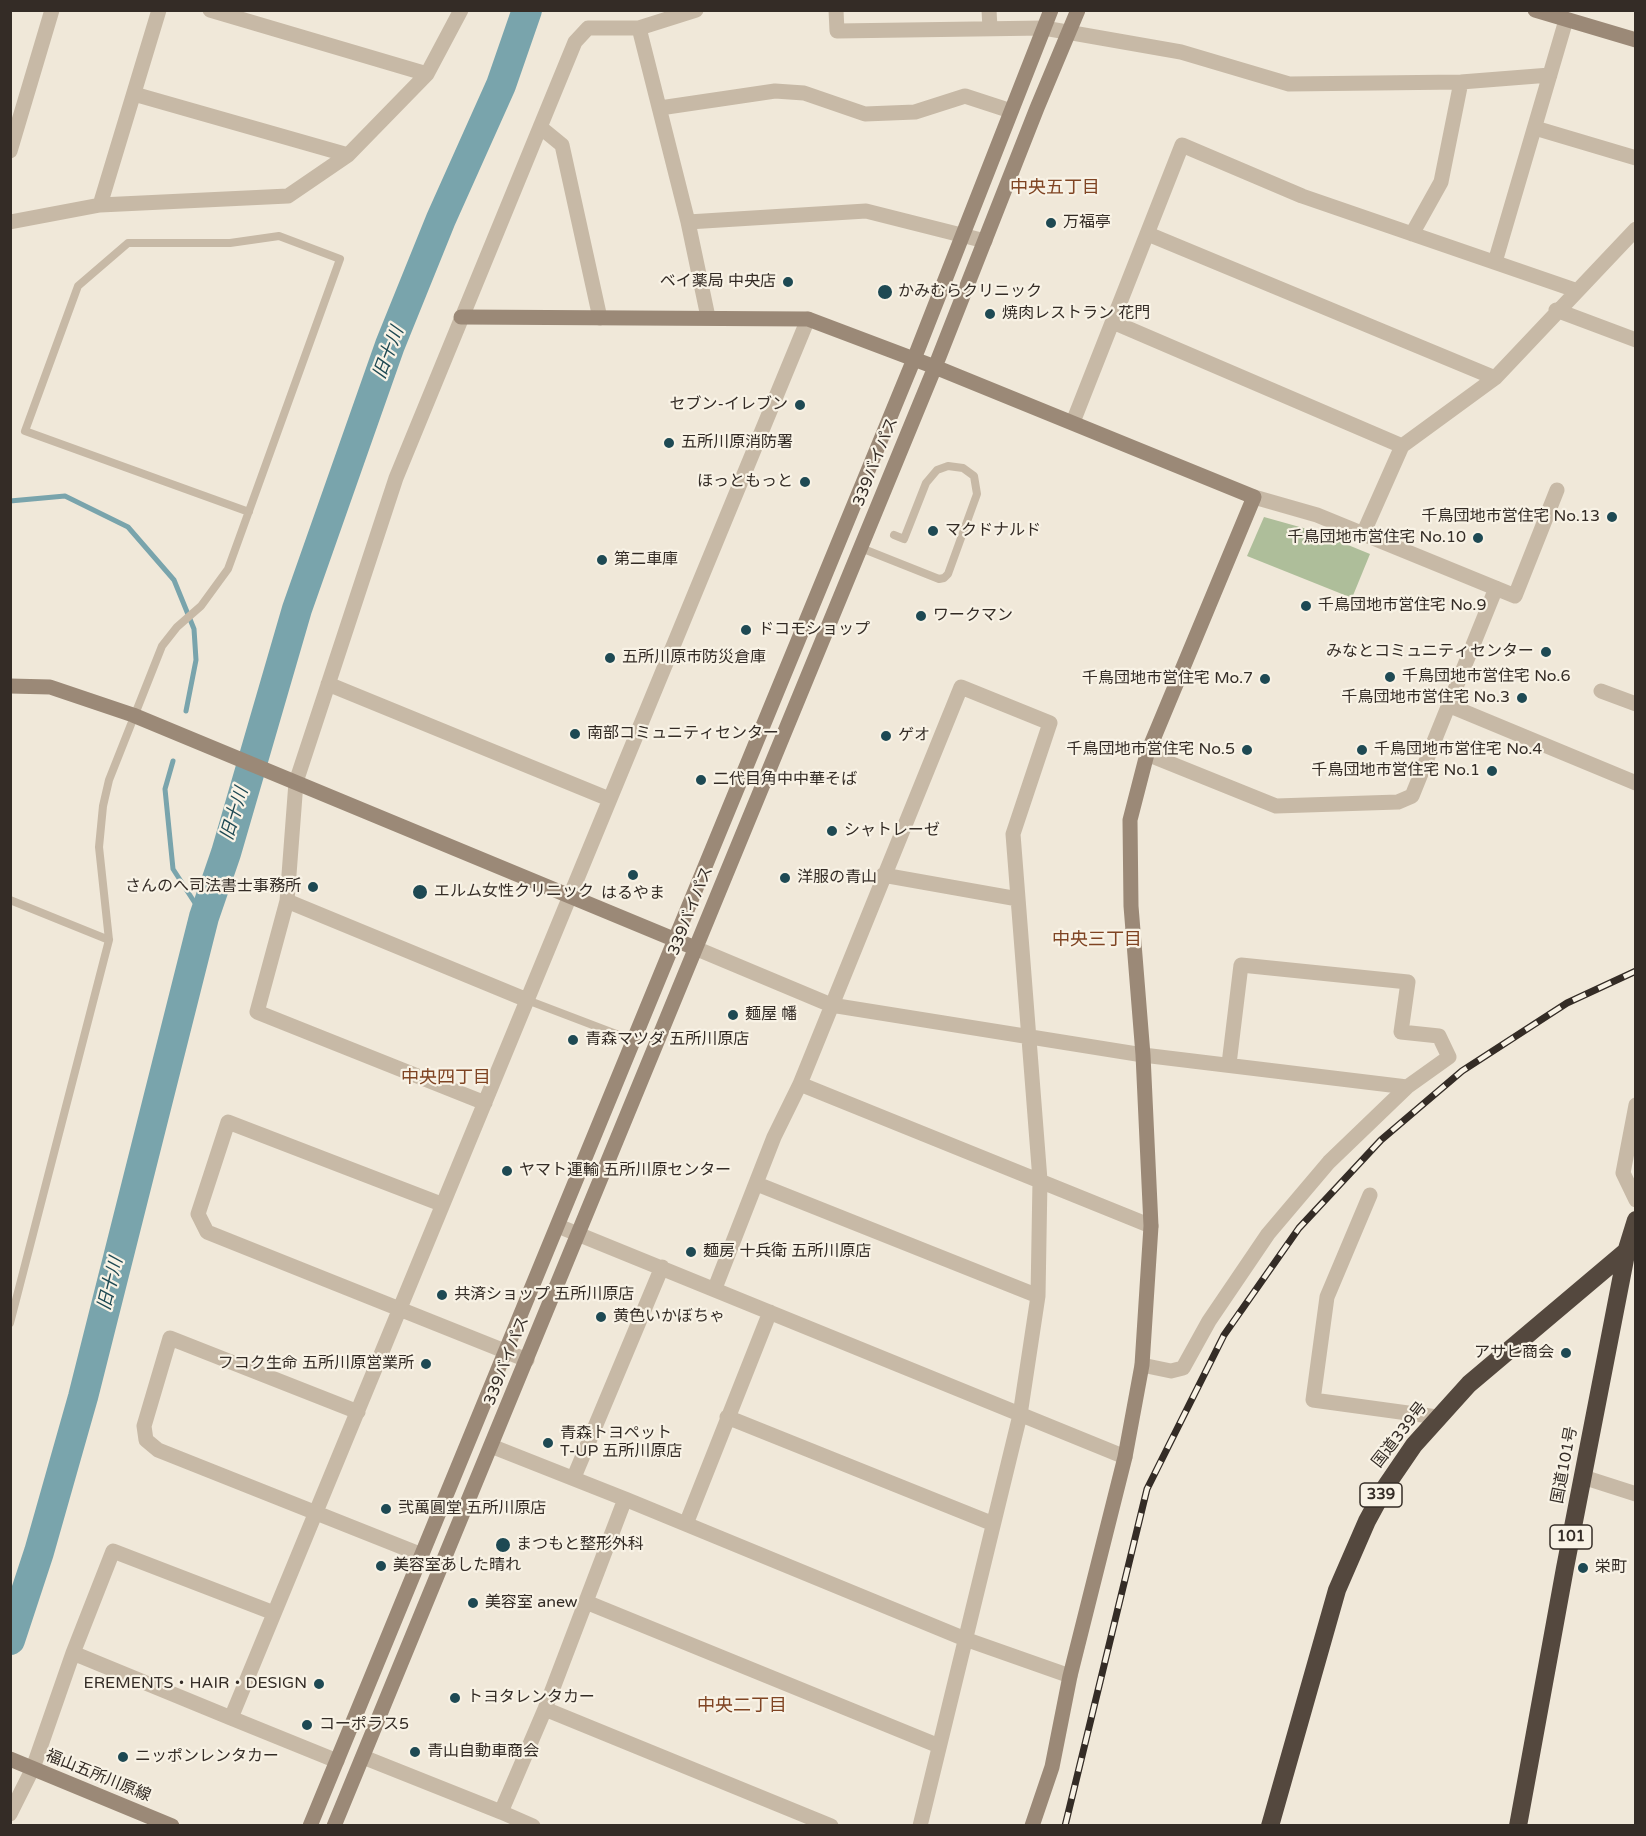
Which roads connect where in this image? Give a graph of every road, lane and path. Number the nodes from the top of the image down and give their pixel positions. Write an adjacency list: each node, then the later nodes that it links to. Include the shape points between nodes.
1 (52, 10): 25 (street)
2 (159, 10): 20 (street)
3 (210, 10): 17 (street)
4 (461, 10): 17 (street)
5 (696, 10): 12 (street)
6 (836, 10): 13 (street, via 837,31)
7 (989, 10): 13 (street)
8 (1051, 10): 14 (street)
9 (1078, 10): 15 (street, 339バイパス)
10 (1535, 10): 11 (street)
11 (1566, 20): 16 (street); 18 (street)
12 (639, 28): 21 (street); 23 (street, via 588,28 575,42)
13 (990, 28): 14 (street)
14 (1044, 28): 15 (street); 22 (street)
15 (1069, 31): 19 (street, via 1181,52 1288,84); 35 (street, 339バイパス)
16 (1635, 40)
17 (427, 74): 26 (street)
18 (1550, 75): 19 (street); 24 (street)
19 (1461, 82): 34 (street, via 1442,182)
20 (134, 94): 26 (street); 28 (street)
21 (660, 108): 22 (street, via 775,91 804,93 865,114 915,112 965,96); 30 (street)
22 (1011, 111): 32 (street)
23 (540, 127): 40 (street); 42 (street, via 562,145)
24 (1535, 128): 27 (street); 37 (street)
25 (10, 151)
26 (348, 155): 28 (street, via 288,196)
27 (1635, 158)
28 (100, 205): 29 (street)
29 (10, 222)
30 (688, 222): 32 (street, via 866,211); 41 (street)
31 (1635, 229): 36 (street)
32 (962, 233): 35 (street); 46 (street)
33 (1148, 234): 34 (street, via 1182,145 1302,196); 44 (street); 48 (street)
34 (1412, 234): 37 (street)
35 (985, 240): 47 (street, 339バイパス)
36 (1629, 244): 38 (street)
37 (1495, 261): 38 (street)
38 (1575, 290): 39 (street)
39 (1556, 310): 45 (street); 48 (street)
40 (461, 317): 42 (street); 58 (street, via 396,478)
41 (708, 317): 42 (street); 43 (street)
42 (600, 318)
43 (808, 319): 46 (street); 67 (street)
44 (1113, 322): 49 (street); 50 (street)
45 (1635, 340)
46 (914, 359): 47 (street); 73 (street)
47 (936, 367): 49 (street); 56 (street, 339バイパス)
48 (1495, 378): 50 (street)
49 (1073, 422): 52 (street)
50 (1402, 446): 54 (street)
51 (1557, 490): 57 (street, via 1515,596)
52 (1254, 497): 54 (street, via 1317,515); 64 (street)
53 (249, 512): 53 (lane, via 340,259 279,236 231,243 128,243 78,286 25,431); 63 (lane, via 228,569 162,646)
54 (1364, 534): 57 (street)
55 (894, 535): 56 (lane, via 904,539 926,483 937,470 948,466 963,468 974,476 977,494 944,578)
56 (861, 548): 75 (street, 339バイパス)
57 (1496, 588): 61 (street)
58 (328, 684): 65 (street); 67 (street)
59 (10, 686): 63 (street, via 50,687)
60 (1601, 691): 62 (street)
61 (1448, 705): 64 (street, via 1412,796 1398,802 1276,806); 66 (street)
62 (1635, 705)
63 (133, 715): 65 (street); 74 (lane, via 102,806 99,847)
64 (1147, 753): 80 (street, via 1130,820 1129,868)
65 (291, 780): 69 (street); 72 (street, via 297,802)
66 (1635, 783)
67 (609, 799): 69 (street)
68 (883, 875): 70 (street); 70 (street, via 961,687 1050,723 1013,834); 77 (street)
69 (569, 898): 73 (street); 76 (street)
70 (1018, 899): 78 (street)
71 (10, 900): 74 (lane)
72 (287, 901): 76 (street); 84 (street, via 257,1012)
73 (672, 939): 75 (street); 79 (street)
74 (110, 940): 101 (lane)
75 (695, 948): 77 (street); 94 (street, 339バイパス)
76 (527, 1000): 79 (lane); 84 (street)
77 (831, 1005): 78 (street); 82 (street)
78 (1030, 1035): 80 (street); 86 (street)
79 (632, 1040): 92 (street)
80 (1143, 1054): 81 (street); 93 (street)
81 (1229, 1064): 83 (street); 83 (street, via 1241,965 1408,982 1401,1032 1439,1036 1449,1057)
82 (800, 1084): 86 (street); 87 (street)
83 (1407, 1088): 104 (street, via 1329,1162 1268,1234 1209,1321 1183,1368 1171,1371)
84 (485, 1103): 90 (street)
85 (1635, 1105): 89 (street, via 1623,1173)
86 (1040, 1180): 93 (street); 98 (street)
87 (757, 1184): 97 (street); 98 (street)
88 (1370, 1195): 108 (street, via 1326,1297 1313,1400)
89 (1635, 1200)
90 (441, 1204): 99 (street); 99 (street, via 228,1122 198,1214 207,1232)
91 (1635, 1220): 95 (highway, 国道101号 / 101)
92 (558, 1226): 94 (street); 102 (street)
93 (1151, 1226): 104 (street)
94 (579, 1234): 96 (street); 103 (street, 339バイパス)
95 (1631, 1246): 108 (highway, 国道339号 / 339, via 1469,1384); 112 (highway, 国道101号 / 101)
96 (662, 1267): 97 (street); 111 (street)
97 (715, 1288): 100 (street)
98 (1038, 1296): 106 (street)
99 (399, 1309): 102 (street); 105 (street)
100 (770, 1312): 106 (street); 107 (street)
101 (10, 1323)
102 (506, 1353): 103 (street); 118 (street)
103 (527, 1360): 109 (street, 339バイパス)
104 (1142, 1365): 110 (street)
105 (358, 1412): 115 (street); 115 (street, via 170,1338 144,1426 146,1440 158,1450)
106 (1020, 1415): 110 (street); 116 (street)
107 (727, 1417): 116 (street); 117 (street)
108 (1437, 1417): 140 (highway, 国道339号 / 339, via 1386,1486 1366,1521 1337,1590)
109 (491, 1446): 111 (street); 127 (street, 339バイパス)
110 (1125, 1457): 123 (street)
111 (574, 1477): 114 (street)
112 (1583, 1477): 113 (street); 141 (highway, 国道101号 / 101)
113 (1635, 1494)
114 (625, 1499): 117 (street); 119 (street)
115 (315, 1512): 118 (street); 120 (street)
116 (991, 1523): 121 (street)
117 (686, 1524): 121 (street)
118 (422, 1555): 129 (street)
119 (586, 1602): 124 (street); 126 (street)
120 (274, 1613): 122 (street, via 113,1551); 125 (street)
121 (965, 1639): 123 (street); 126 (street)
122 (73, 1653): 125 (street); 130 (street)
123 (1070, 1676): 139 (street, via 1052,1767)
124 (545, 1709): 131 (street); 137 (street)
125 (231, 1718): 129 (street)
126 (939, 1746): 138 (street)
127 (363, 1757): 131 (street); 135 (street, 339バイパス)
128 (10, 1759): 130 (street, 福山五所川原線)
129 (337, 1761): 134 (street)
130 (33, 1768): 132 (street); 133 (street, 福山五所川原線)
131 (501, 1812): 136 (street)
132 (10, 1814)
133 (172, 1826)
134 (310, 1826)
135 (334, 1826)
136 (533, 1826)
137 (831, 1826)
138 (920, 1826)
139 (1032, 1826)
140 (1270, 1826)
141 (1518, 1826)

